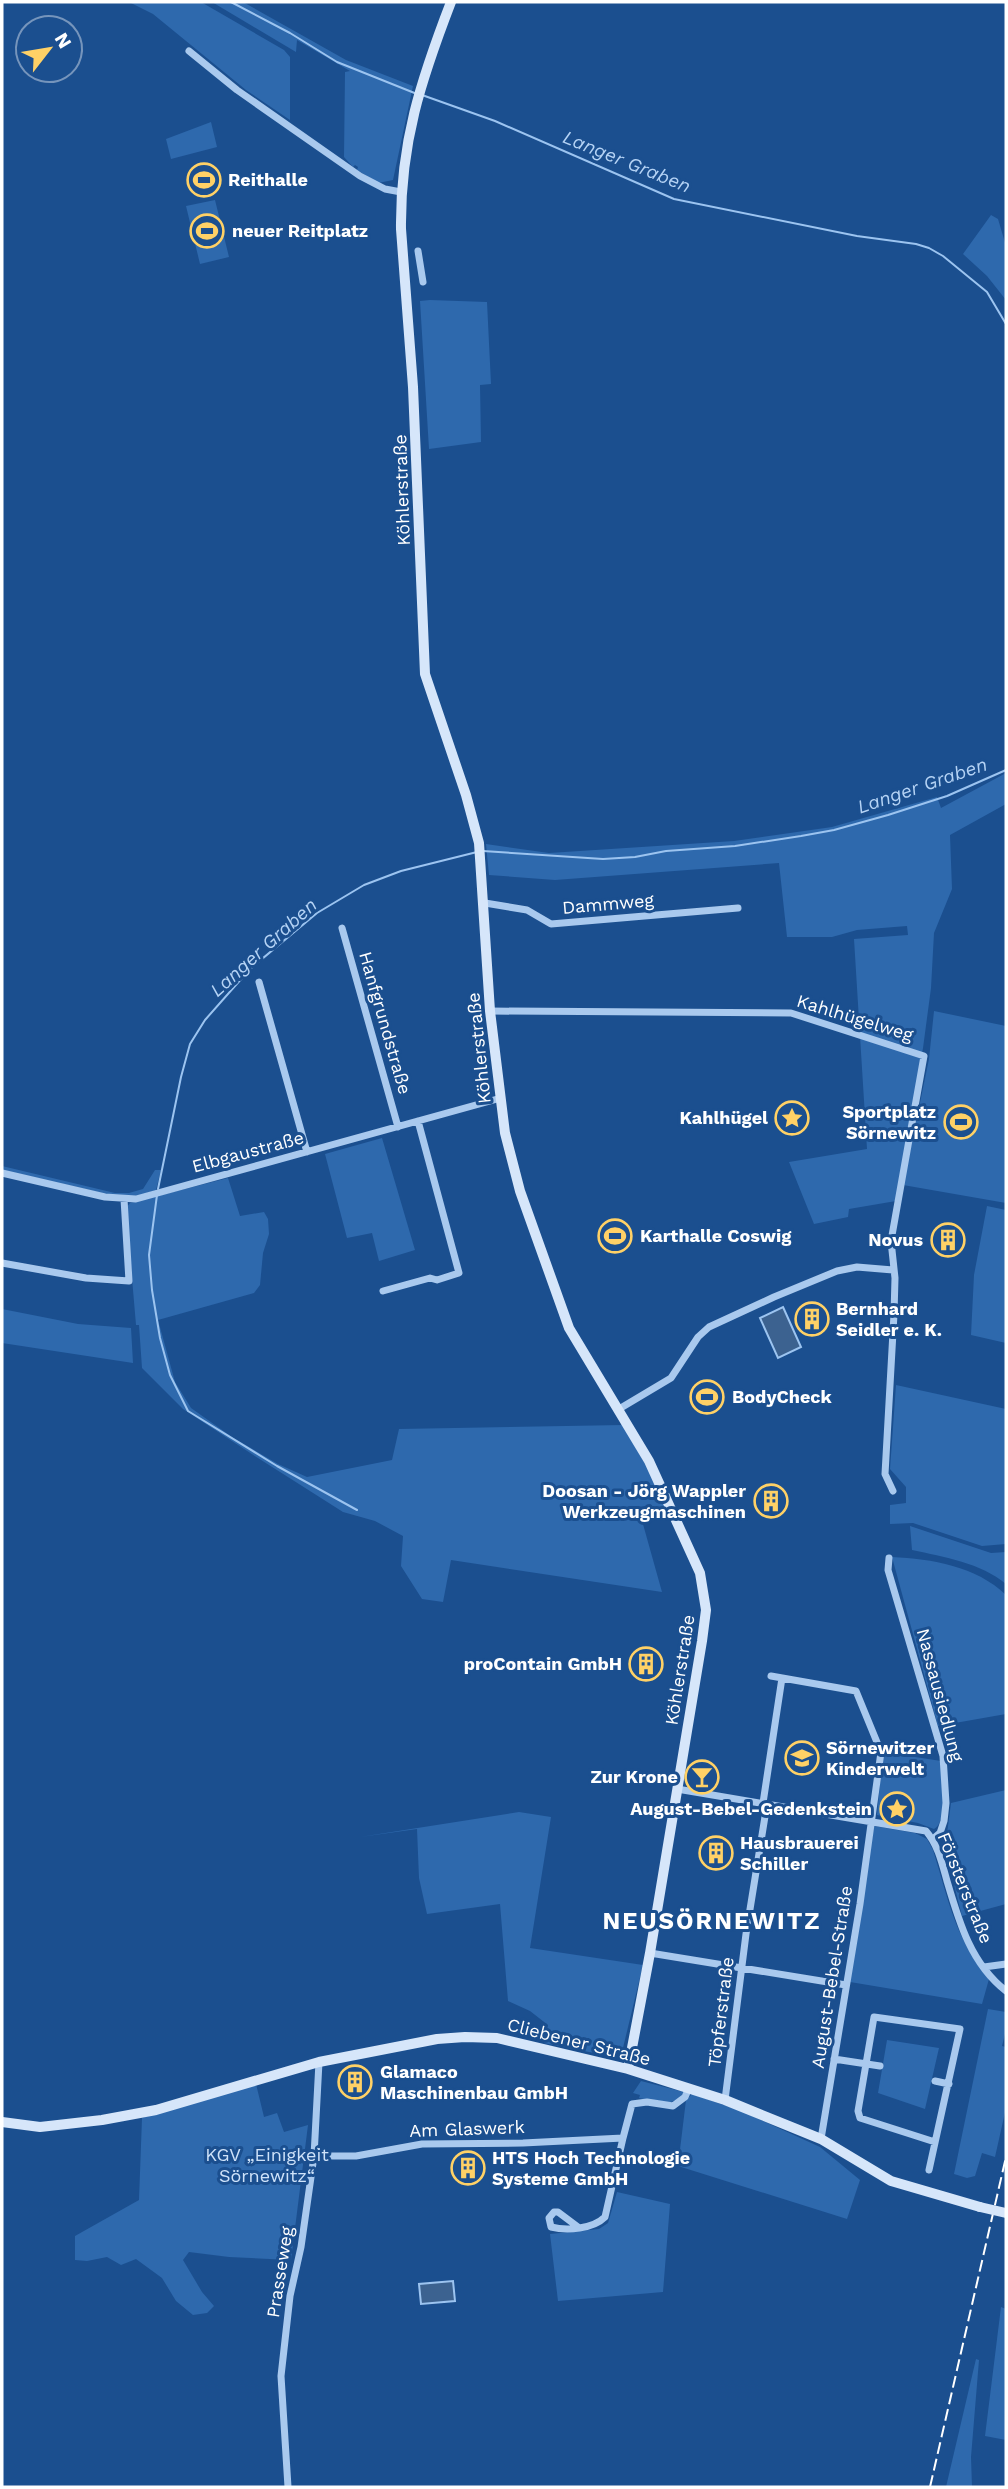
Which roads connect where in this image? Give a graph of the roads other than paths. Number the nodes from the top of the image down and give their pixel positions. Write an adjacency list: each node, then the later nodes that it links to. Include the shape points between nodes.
1 (451, 2): 3 (street, Köhlerstraße, via 416,101)
2 (189, 51): 3 (street, via 360,176)
3 (401, 192): 5 (street, Köhlerstraße)
4 (418, 251): 6 (street)
5 (403, 268): 6 (street); 8 (street, Köhlerstraße, via 413,387 425,674 479,843)
6 (422, 268): 7 (street)
7 (423, 282)
8 (485, 903): 9 (street, Dammweg, via 527,909 551,924); 12 (street, Köhlerstraße)
9 (738, 908)
10 (342, 928): 15 (street, Hanfgrundstraße)
11 (259, 982): 16 (street)
12 (490, 1012): 13 (street, Köhlerstraße); 20 (street, Kahlhügelweg, via 790,1013 924,1056 894,1225)
13 (501, 1098): 14 (street, Elbgaustraße); 22 (street, Köhlerstraße, via 516,1178 569,1328)
14 (418, 1121): 15 (street, Elbgaustraße); 21 (street, via 459,1273)
15 (398, 1127): 16 (street, Elbgaustraße)
16 (307, 1152): 18 (street, Elbgaustraße)
17 (2, 1173): 18 (street, Elbgaustraße)
18 (124, 1199): 19 (street, via 129,1281)
19 (2, 1263)
20 (893, 1270): 22 (street, via 837,1271 718,1322 698,1337 671,1378); 23 (street, via 886,1474)
21 (383, 1291)
22 (619, 1409): 27 (street, Köhlerstraße, via 668,1500 705,1592 705,1620)
23 (893, 1491)
24 (889, 1558): 30 (street, Nassausiedlung, via 888,1570 943,1756 944,1821)
25 (771, 1676): 26 (street)
26 (782, 1678): 28 (street); 29 (street, via 856,1691 881,1752)
27 (677, 1788): 28 (street, Försterstraße); 31 (street, Köhlerstraße)
28 (765, 1803): 29 (street, Försterstraße); 34 (street, Töpferstraße)
29 (872, 1820): 30 (street, Försterstraße, via 926,1830); 35 (street, August-Bebel-Straße)
30 (933, 1839): 33 (street, Försterstraße, via 966,1941)
31 (650, 1953): 34 (street); 41 (street, Köhlerstraße)
32 (1006, 1964): 33 (street, Försterstraße)
33 (984, 1967): 36 (street, Försterstraße)
34 (742, 1969): 35 (street); 45 (street, Töpferstraße)
35 (846, 1985): 37 (street, August-Bebel-Straße)
36 (1006, 1991)
37 (834, 2059): 39 (street); 48 (street, August-Bebel-Straße)
38 (319, 2062): 41 (street, Cliebener Straße, via 431,2040 475,2037 508,2040); 46 (street, Cliebener Straße, via 140,2114 64,2126); 50 (street, Prasseweg)
39 (866, 2064): 40 (street); 43 (street, via 874,2017 960,2029); 49 (street, via 860,2119)
40 (880, 2066)
41 (628, 2069): 44 (street, Cliebener Straße)
42 (934, 2081): 43 (street)
43 (949, 2084): 49 (street)
44 (689, 2088): 45 (street, Cliebener Straße); 47 (street, via 673,2106 632,2104)
45 (725, 2100): 48 (street, Cliebener Straße)
46 (2, 2122)
47 (623, 2138): 50 (street, Am Glaswerk, via 422,2144 356,2156); 53 (street, via 605,2217 595,2225)
48 (821, 2139): 52 (street, Cliebener Straße, bridge, via 891,2181)
49 (934, 2141): 51 (street)
50 (314, 2156): 54 (street, Prasseweg, via 281,2376)
51 (929, 2170)
52 (1006, 2213)
53 (578, 2227)
54 (288, 2487)

